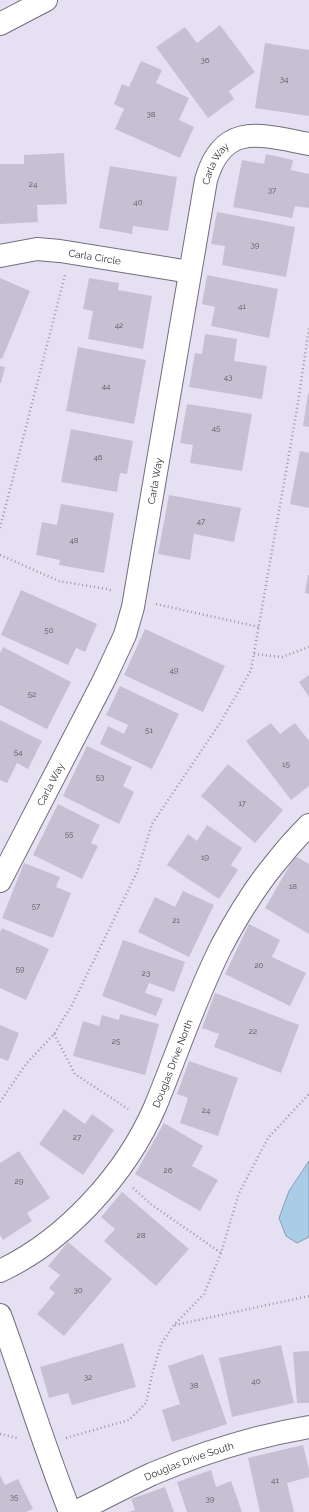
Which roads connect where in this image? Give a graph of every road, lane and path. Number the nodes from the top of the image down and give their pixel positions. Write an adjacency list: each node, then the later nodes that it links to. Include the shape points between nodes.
1 (46, 0): 2 (street)
2 (0, 24)
3 (309, 144): 6 (street, Carla Way, via 258,134 241,137 228,143 218,152 210,164 206,180)
4 (71, 253): 5 (street, Carla Circle, via 37,249); 6 (street, Carla Circle); 8 (path)
5 (0, 256)
6 (190, 272): 12 (street, Carla Way, via 134,603 125,635 101,687)
7 (309, 328): 10 (path)
8 (0, 528)
9 (309, 647): 10 (path, via 282,657)
10 (254, 654): 13 (path, via 251,670 220,723 152,824 137,872 72,1005)
11 (309, 824): 16 (street, Douglas Drive North, via 254,891 221,948)
12 (0, 881)
13 (54, 1034): 15 (path, via 26,1064); 16 (path, via 75,1074)
14 (309, 1094): 18 (path, via 268,1138 239,1193)
15 (0, 1102)
16 (147, 1121): 17 (street, Douglas Drive North, via 131,1152)
17 (116, 1173): 18 (path, via 152,1205); 19 (street, Douglas Drive North, via 74,1220 44,1244 12,1266)
18 (221, 1254): 22 (path, via 204,1294)
19 (0, 1271)
20 (309, 1296): 22 (path)
21 (0, 1314): 25 (street)
22 (174, 1325): 25 (path, via 161,1344 146,1403 129,1420)
23 (309, 1427): 27 (street, Douglas Drive South, via 240,1443 173,1466)
24 (0, 1434): 25 (path)
25 (45, 1444): 26 (street)
26 (70, 1512)
27 (75, 1512)

